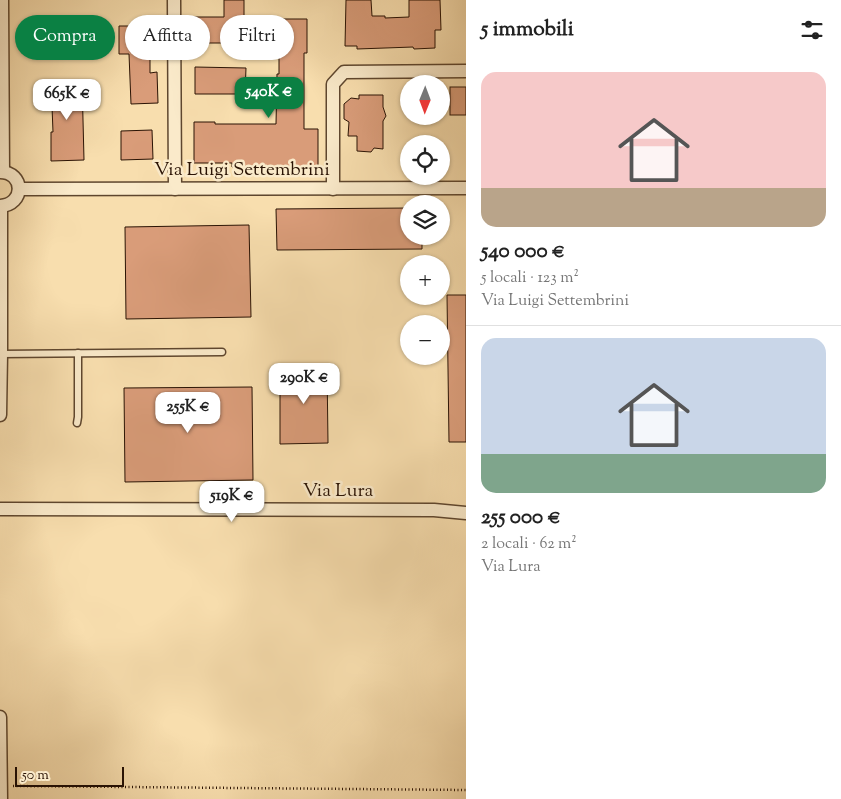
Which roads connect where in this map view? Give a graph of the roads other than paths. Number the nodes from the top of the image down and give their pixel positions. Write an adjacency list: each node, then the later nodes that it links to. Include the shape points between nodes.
1 (2, 0): 4 (street)
2 (174, 0): 7 (street)
3 (466, 71): 8 (street, via 344,72 333,84)
4 (1, 171): 6 (street, via 13,176)
5 (466, 188): 8 (street, Via Luigi Settembrini)
6 (19, 189): 7 (street, Via Luigi Settembrini, via 77,194); 9 (street, via 12,203)
7 (175, 189): 8 (street, Via Luigi Settembrini)
8 (333, 189)
9 (1, 206): 12 (street)
10 (222, 352): 11 (lane)
11 (78, 353): 12 (lane); 14 (lane)
12 (2, 354): 13 (street)
13 (0, 416)
14 (77, 423)
15 (0, 509): 16 (street, Via Lura, via 434,510)
16 (466, 513)
17 (0, 717): 18 (street)
18 (1, 786): 19 (street)
19 (0, 799)

